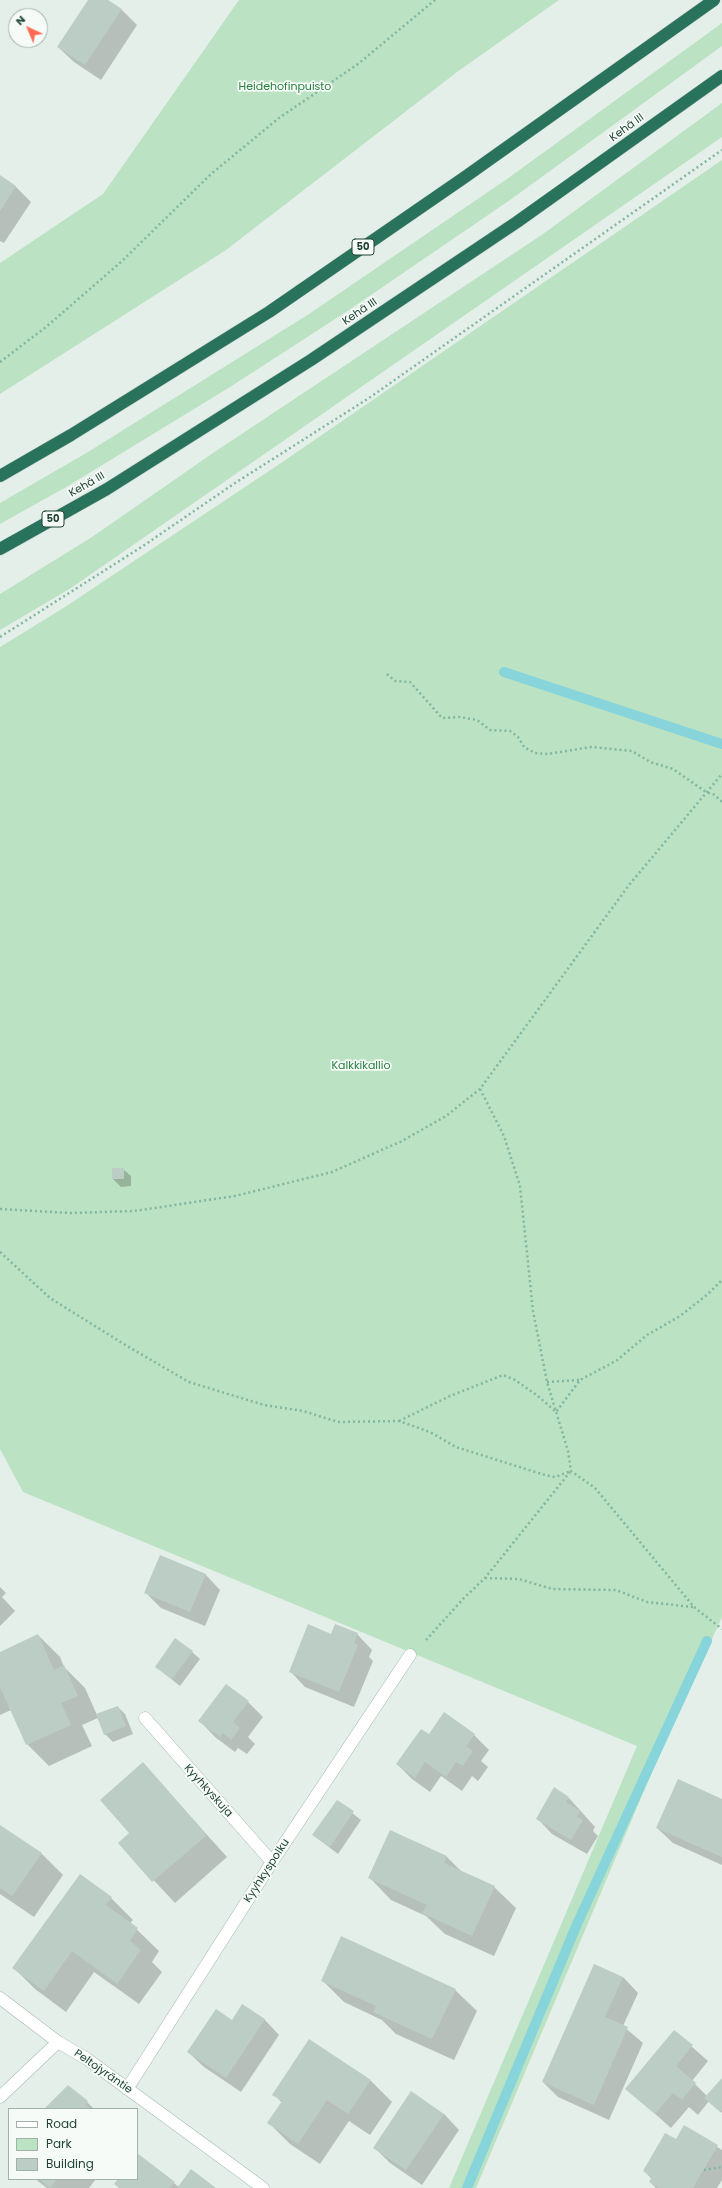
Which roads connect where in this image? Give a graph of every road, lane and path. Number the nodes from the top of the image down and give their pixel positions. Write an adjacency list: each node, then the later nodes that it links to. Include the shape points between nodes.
1 (435, 0): 5 (path, via 358,64 266,128 211,174 122,262 46,327)
2 (714, 0): 6 (highway, 50, via 269,312)
3 (722, 76): 7 (highway, Kehä III / 50, via 517,222 311,360 106,489)
4 (722, 150): 8 (path, via 369,398)
5 (0, 362)
6 (0, 476)
7 (0, 549)
8 (0, 637)
9 (387, 674): 11 (path, via 395,681 410,682 442,718 478,720 490,730 510,730 524,747 536,754 591,747 632,750 650,762 673,769)
10 (722, 774): 11 (path)
11 (706, 792): 12 (path, via 715,795); 13 (path, via 629,885)
12 (722, 802)
13 (480, 1089): 14 (path, via 446,1116 402,1140 332,1172 235,1196 134,1211 70,1214); 18 (path, via 504,1136 520,1186 533,1311)
14 (0, 1209)
15 (0, 1252): 20 (path, via 50,1298 189,1382 264,1405 303,1411 338,1422)
16 (722, 1280): 17 (path, via 680,1316 647,1335 616,1361)
17 (580, 1380): 18 (path); 19 (path)
18 (547, 1382): 19 (path)
19 (556, 1412): 20 (path, via 538,1396 503,1375 450,1396); 21 (path)
20 (399, 1421): 21 (path, via 430,1432 456,1447 545,1476 555,1477)
21 (571, 1472): 22 (path); 23 (path, via 595,1488)
22 (485, 1578): 23 (path, via 519,1579 552,1589 616,1590 647,1602); 25 (path)
23 (694, 1607): 24 (path)
24 (722, 1629)
25 (410, 1655): 27 (street, Kyyhkyspolku)
26 (145, 1718): 27 (street, Kyyhkyskuja)
27 (272, 1862): 30 (street, Kyyhkyspolku)
28 (0, 1998): 29 (street, Peltojyräntie)
29 (58, 2042): 30 (street, Peltojyräntie, via 88,2059); 31 (street)
30 (127, 2088): 34 (street, Peltojyräntie)
31 (0, 2097)
32 (722, 2167): 33 (path)
33 (704, 2170)
34 (263, 2188)

